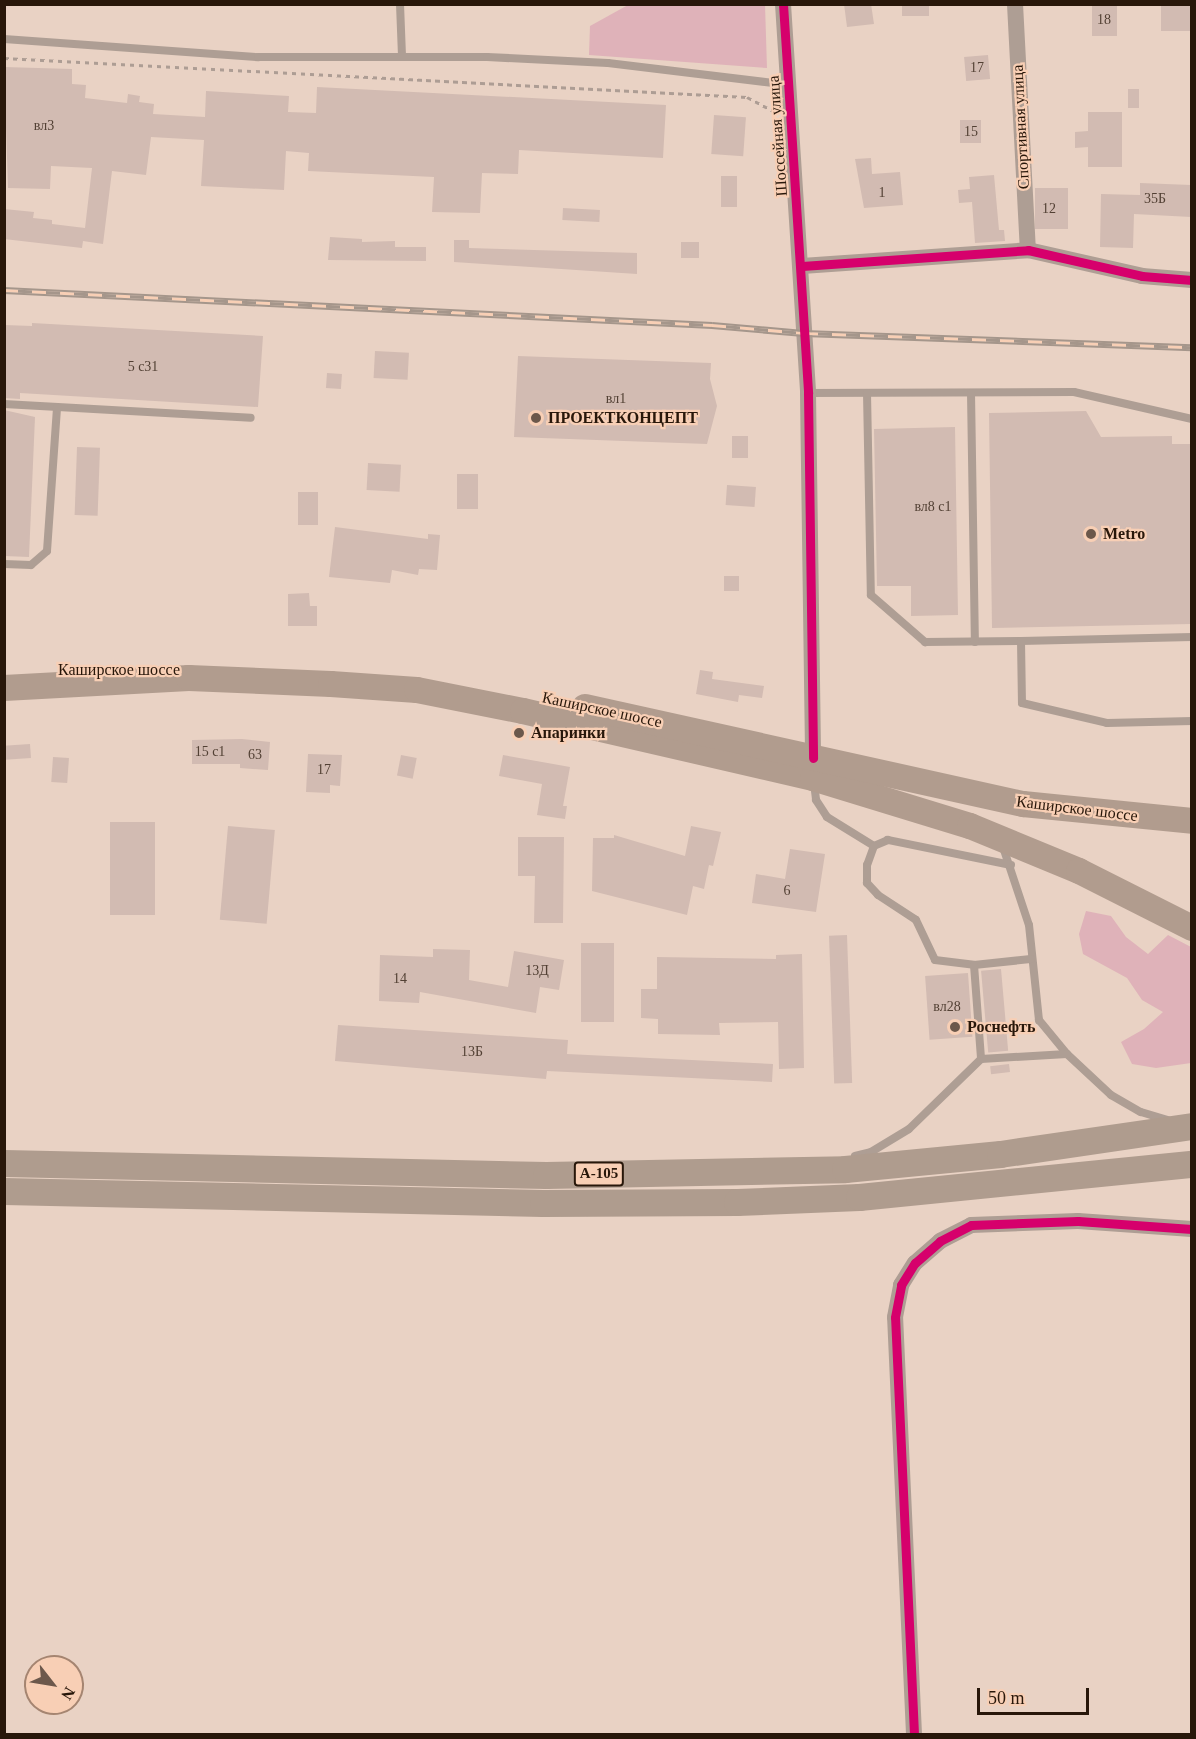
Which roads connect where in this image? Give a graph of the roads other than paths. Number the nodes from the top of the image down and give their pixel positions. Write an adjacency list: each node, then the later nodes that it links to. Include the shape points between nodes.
1 (400, 4): 5 (lane)
2 (783, 4): 6 (street, Шоссейная улица)
3 (1015, 4): 7 (street, Спортивная улица)
4 (4, 39): 5 (lane, via 258,57)
5 (402, 57): 6 (lane, via 608,63)
6 (789, 85): 8 (street, Шоссейная улица)
7 (1028, 250): 8 (street); 9 (street, via 1142,276)
8 (802, 266): 10 (street, Шоссейная улица)
9 (1191, 280)
10 (808, 393): 11 (lane); 24 (street, Шоссейная улица)
11 (867, 393): 12 (lane); 20 (lane, via 870,595 925,642)
12 (971, 393): 16 (lane, via 1074,392); 20 (lane)
13 (4, 404): 14 (lane)
14 (57, 407): 15 (lane); 17 (lane, via 47,551 32,565)
15 (251, 418)
16 (1191, 419)
17 (4, 564)
18 (1191, 638): 19 (lane)
19 (1022, 640): 20 (lane); 23 (lane, via 1023,703 1107,723)
20 (975, 642)
21 (4, 674): 24 (main road, Каширское шоссе, via 86,668 398,674 482,686)
22 (4, 688): 24 (main road, Каширское шоссе, via 189,678 417,690)
23 (1191, 721)
24 (813, 768): 25 (main road, Каширское шоссе); 27 (main road); 29 (lane, via 816,800 827,817)
25 (985, 796): 26 (main road, Каширское шоссе); 27 (main road, via 969,796 960,806 963,820)
26 (1191, 821)
27 (970, 826): 28 (main road)
28 (1001, 841): 30 (lane); 31 (main road, via 1079,871)
29 (874, 846): 30 (lane, via 888,840); 33 (lane, via 867,865 867,883 873,891 916,920 935,960)
30 (1011, 865): 32 (lane, via 1029,925)
31 (1191, 928)
32 (1031, 958): 33 (lane); 34 (lane, via 1040,1020)
33 (974, 965): 35 (lane)
34 (1068, 1054): 35 (lane); 36 (lane, via 1111,1095 1141,1112)
35 (981, 1059): 39 (lane, via 909,1129 881,1146 835,1161)
36 (1191, 1126): 39 (highway, А-105, via 921,1163)
37 (4, 1163): 39 (highway, А-105, via 546,1175)
38 (1191, 1164): 40 (highway, А-105, via 870,1196 737,1202 543,1203)
39 (763, 1171)
40 (4, 1191)
41 (1191, 1229): 42 (street, via 1078,1221 971,1225 940,1241 915,1263 901,1285 895,1317)
42 (914, 1734)

